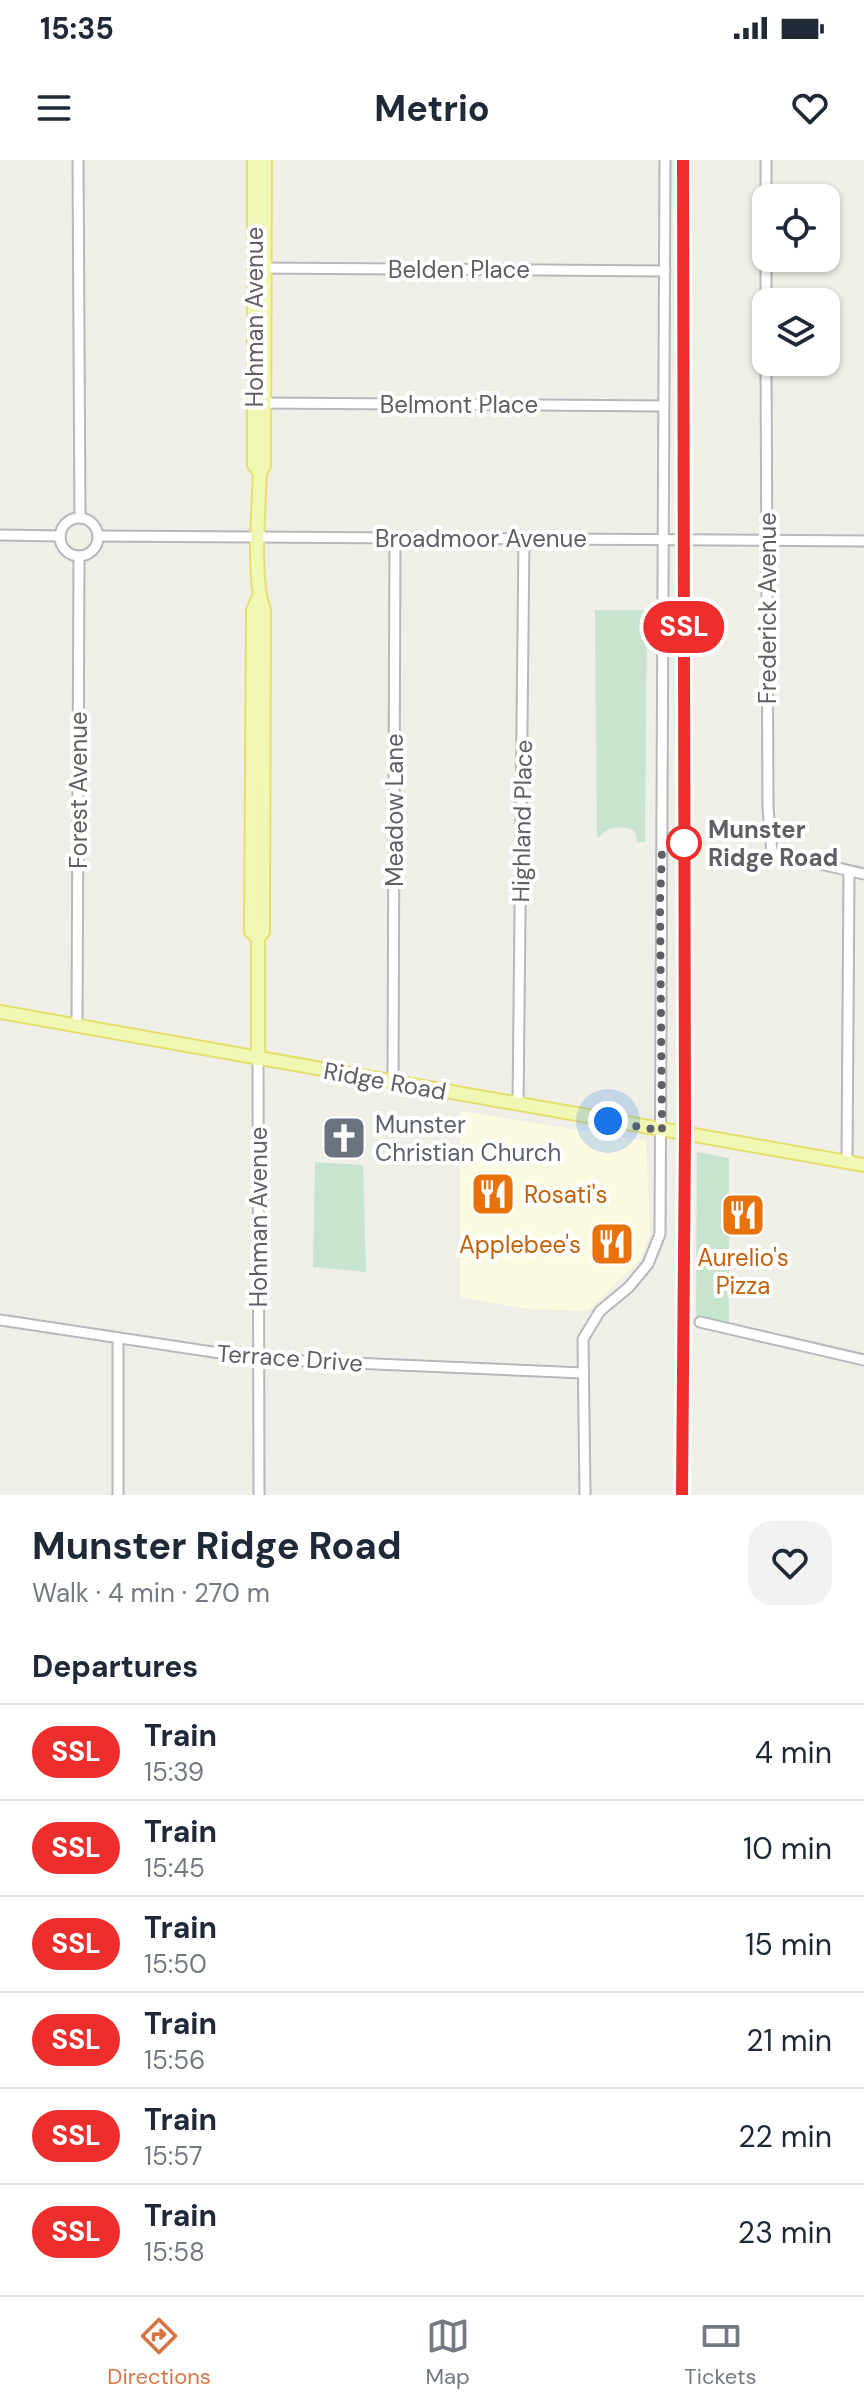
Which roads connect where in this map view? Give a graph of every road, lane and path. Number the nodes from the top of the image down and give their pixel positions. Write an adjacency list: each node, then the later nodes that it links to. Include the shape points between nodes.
1 (78, 160): 12 (street)
2 (254, 160): 7 (main road, Hohman Avenue)
3 (265, 160): 7 (main road, Hohman Avenue)
4 (665, 160): 8 (street)
5 (766, 160): 6 (street)
6 (766, 184)
7 (259, 268): 8 (street, Belden Place); 10 (main road, Hohman Avenue)
8 (665, 271): 11 (street)
9 (766, 376): 20 (street, Frederick Avenue)
10 (259, 403): 11 (street, Belmont Place); 16 (main road, Hohman Avenue, via 254,465 260,472)
11 (663, 406): 19 (street)
12 (80, 517): 14 (street, via 64,525); 15 (street, via 91,521)
13 (0, 535): 14 (street)
14 (60, 536): 22 (street, via 67,552)
15 (98, 536): 16 (street, Broadmoor Avenue); 22 (street, via 93,550)
16 (259, 536): 17 (street, Broadmoor Avenue); 27 (main road, Hohman Avenue, via 259,596 253,611 251,932 258,938)
17 (395, 537): 18 (street, Broadmoor Avenue); 28 (street, Meadow Lane)
18 (524, 538): 19 (street, Broadmoor Avenue); 29 (street, Highland Place)
19 (664, 539): 20 (street, Broadmoor Avenue); 30 (street)
20 (767, 540): 21 (street, Broadmoor Avenue); 23 (street, Frederick Avenue, via 772,853)
21 (864, 541)
22 (79, 556): 26 (street, Forest Avenue)
23 (849, 872): 24 (street); 31 (street)
24 (864, 874)
25 (0, 1012): 26 (main road, Ridge Road)
26 (77, 1025): 27 (main road, Ridge Road)
27 (258, 1059): 28 (main road, Ridge Road); 36 (street, Hohman Avenue)
28 (393, 1083): 29 (main road, Ridge Road)
29 (518, 1105): 30 (main road, Ridge Road)
30 (662, 1131): 31 (main road, Ridge Road); 38 (street, via 660,1234 648,1264 600,1311 583,1339)
31 (847, 1162): 32 (main road, Ridge Road)
32 (864, 1165)
33 (0, 1320): 35 (street, Terrace Drive)
34 (700, 1322): 37 (street)
35 (118, 1339): 36 (street, Terrace Drive); 39 (street)
36 (259, 1359): 38 (street, Terrace Drive); 40 (street, Hohman Avenue)
37 (864, 1360)
38 (583, 1373): 41 (street)
39 (118, 1495)
40 (259, 1495)
41 (585, 1495)

